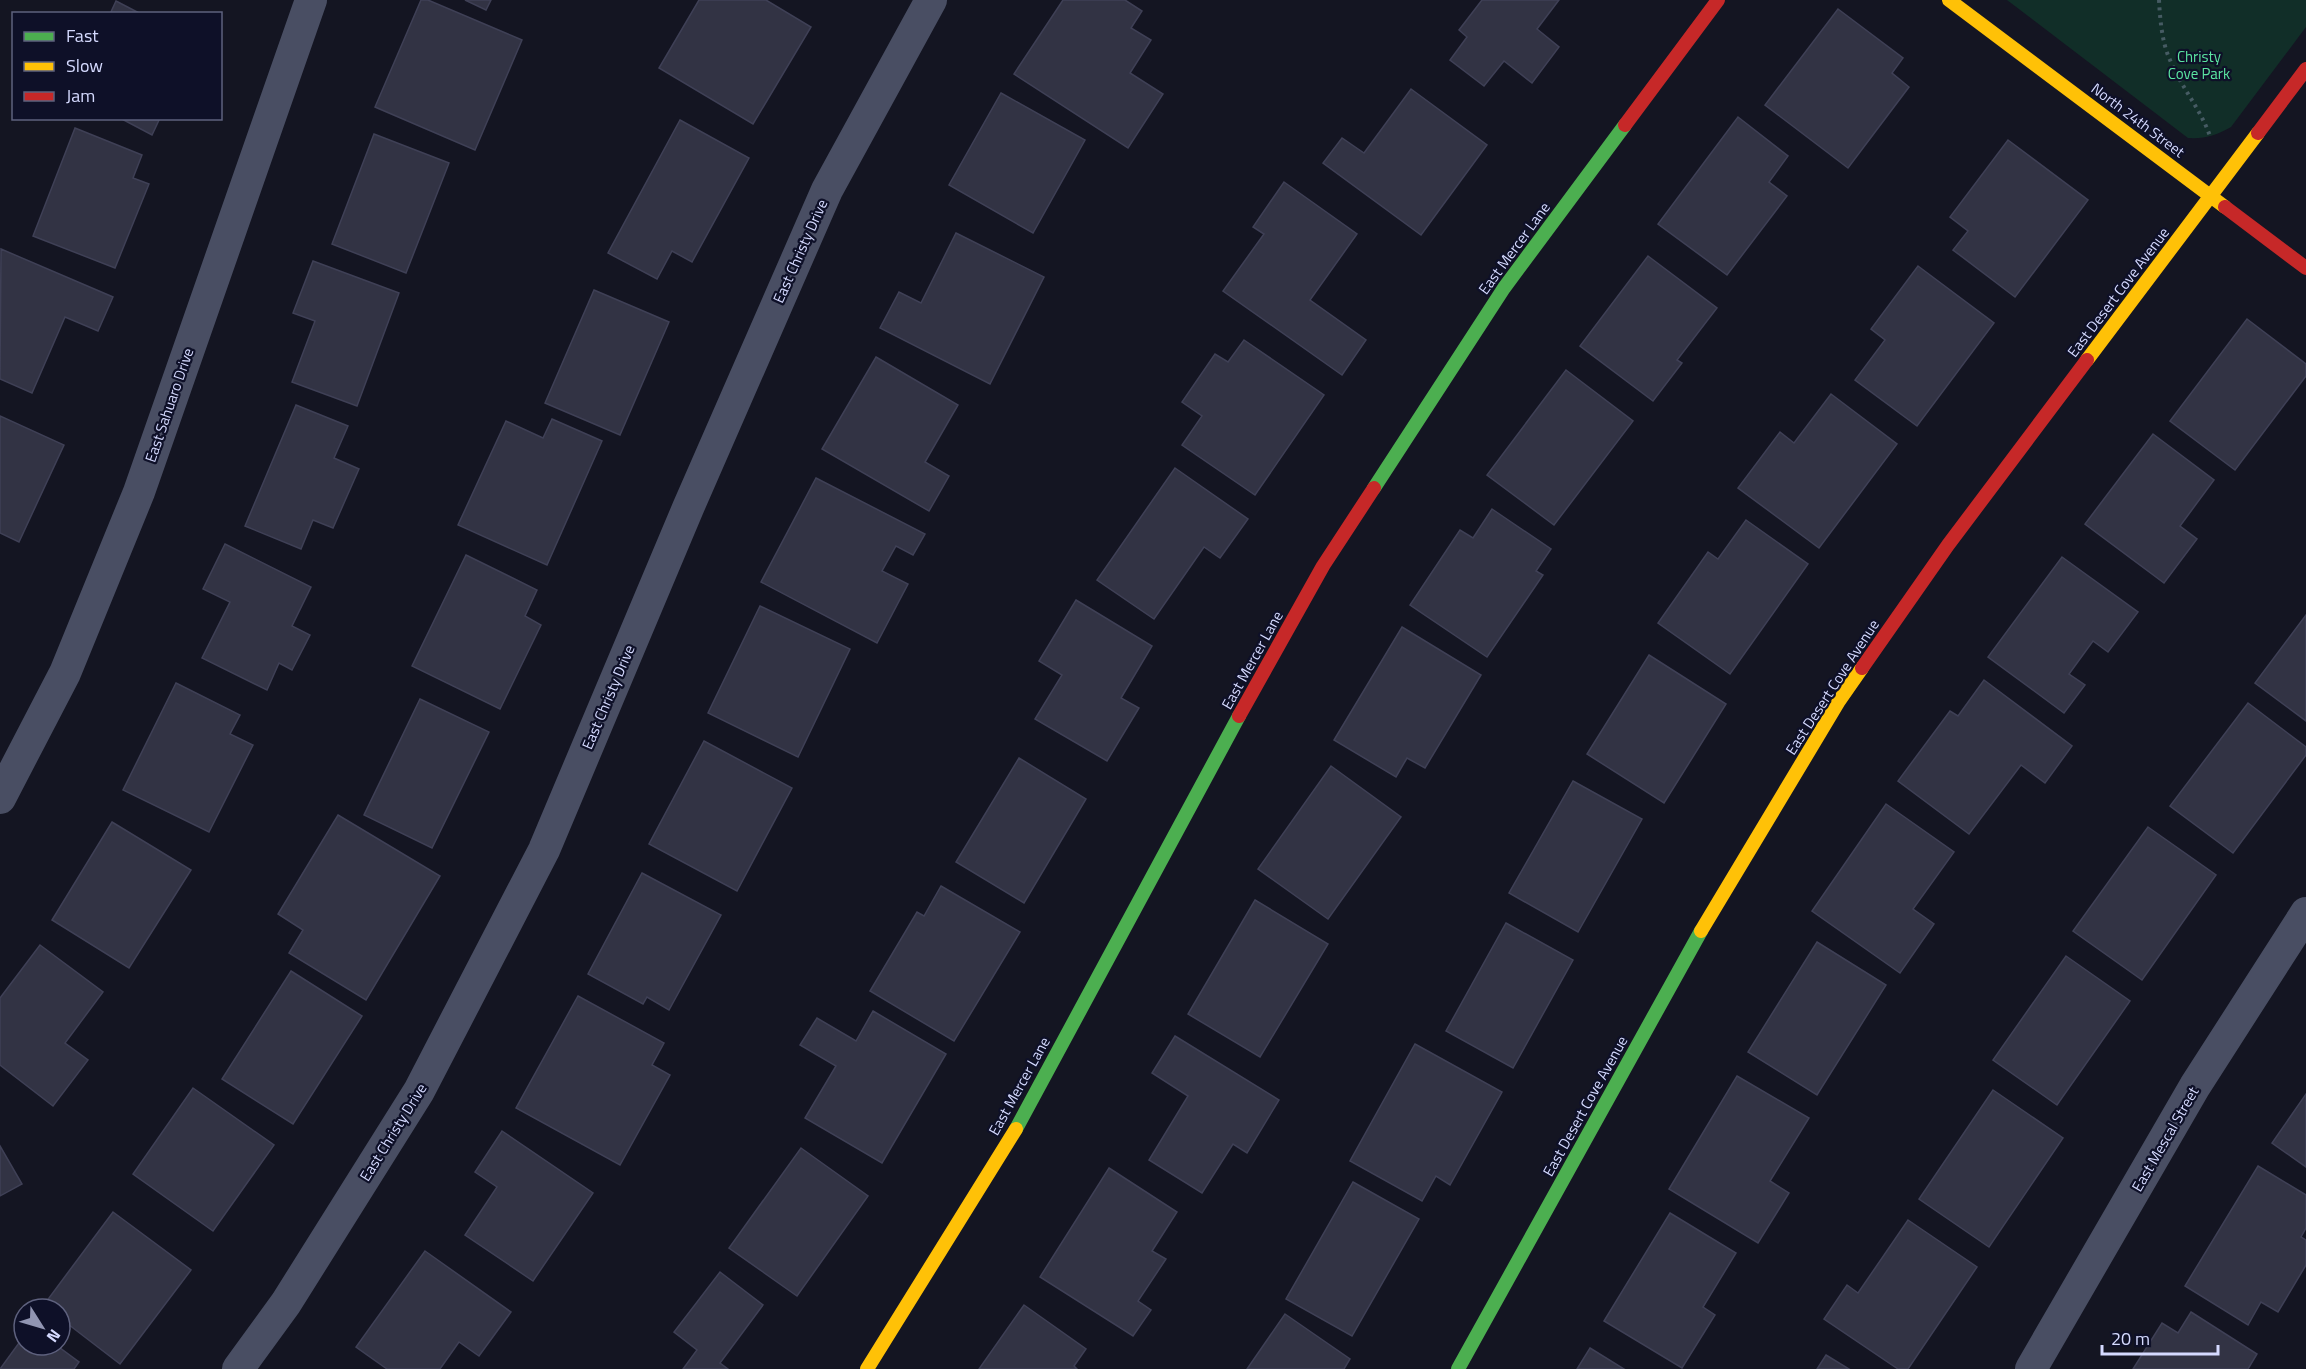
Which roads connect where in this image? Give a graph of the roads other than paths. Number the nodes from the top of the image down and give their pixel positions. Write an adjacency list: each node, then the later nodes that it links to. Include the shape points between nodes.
1 (311, 0): 8 (street, East Sahuaro Drive, via 139,492 65,673)
2 (931, 0): 10 (street, East Christy Drive, via 827,190 544,850 419,1091 286,1303)
3 (1718, 0): 11 (street, East Mercer Lane, via 1504,288 1323,566 1019,1124)
4 (1949, 0): 6 (street, North 24th Street)
5 (2306, 69): 6 (street, East Desert Cove Avenue)
6 (2211, 195): 7 (street, North 24th Street); 12 (street, East Desert Cove Avenue, via 1948,545 1839,701 1695,942)
7 (2306, 268)
8 (0, 798)
9 (2306, 913): 13 (street, East Mescal Street, via 2195,1086)
10 (238, 1369)
11 (867, 1369)
12 (1458, 1369)
13 (2031, 1369)

